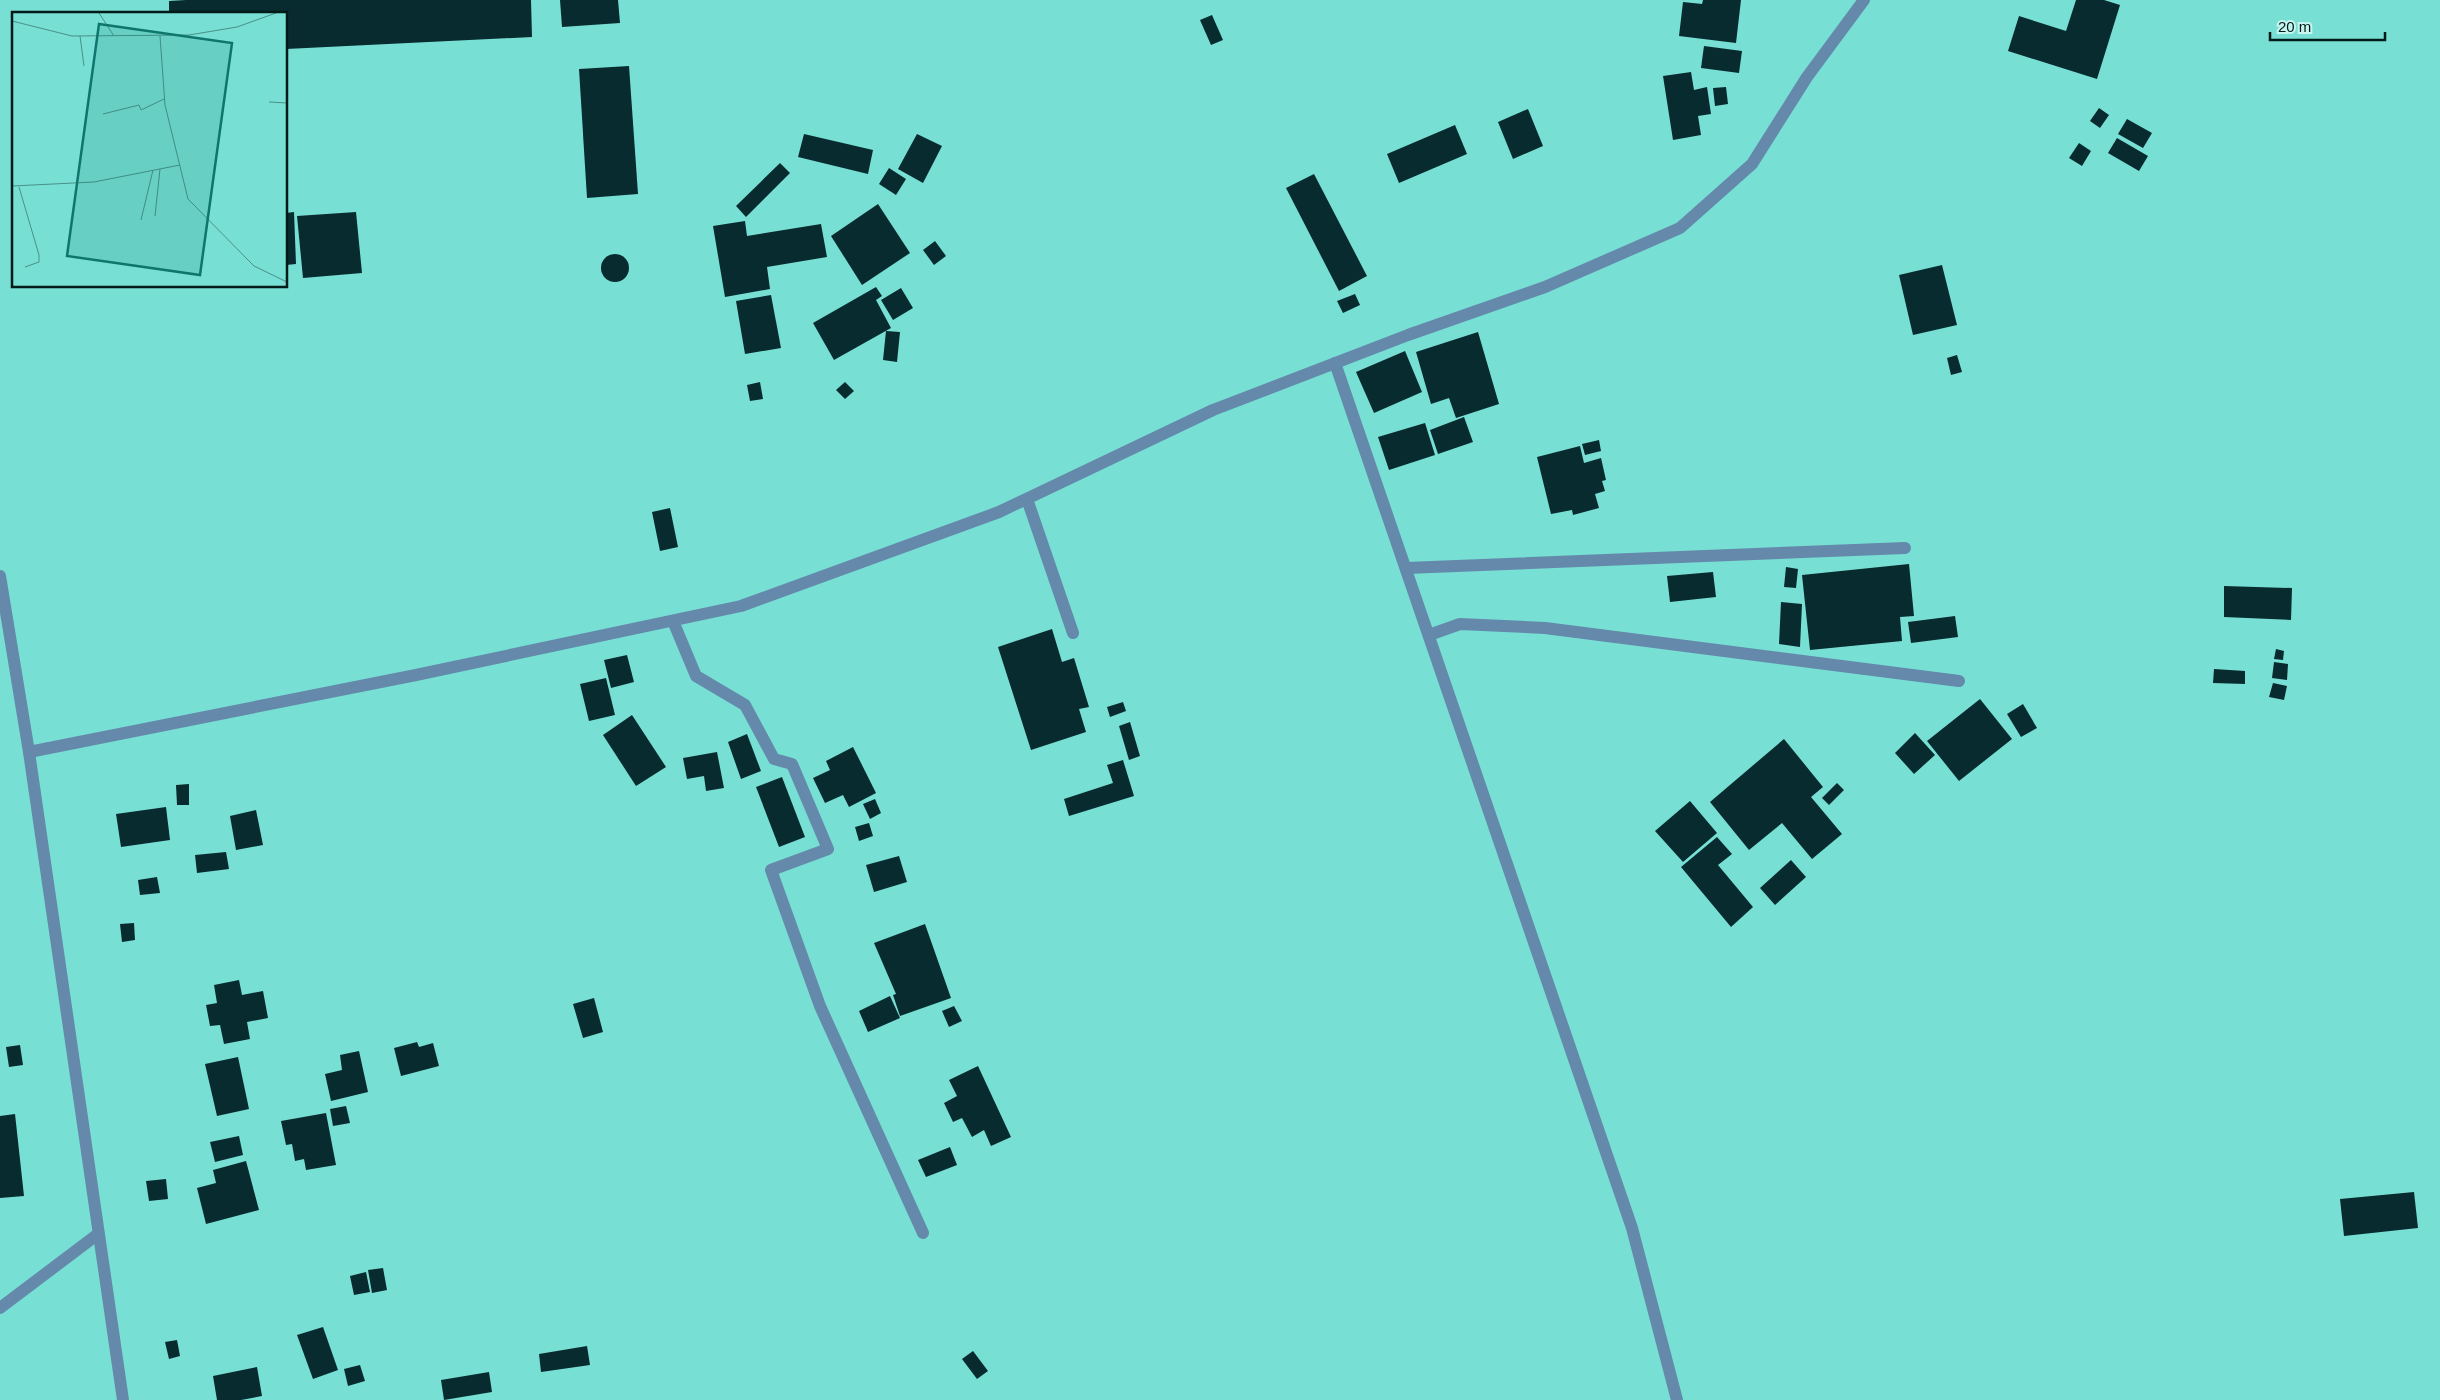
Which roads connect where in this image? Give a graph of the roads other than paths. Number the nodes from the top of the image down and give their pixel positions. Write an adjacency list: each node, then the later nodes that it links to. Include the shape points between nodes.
1 (1864, 0): 2 (street, via 1807,77 1752,164 1680,228 1545,288)
2 (1335, 364): 3 (street, via 1213,410); 5 (street)
3 (1027, 499): 7 (street, via 741,606); 8 (street)
4 (1905, 548): 5 (street)
5 (1406, 568): 9 (street)
6 (0, 576): 11 (street)
7 (673, 621): 11 (street); 12 (street, via 696,676 745,704 774,759 792,764 828,849 771,870 820,1006)
8 (1073, 633)
9 (1429, 636): 10 (street, via 1460,624 1545,628); 16 (street, via 1632,1228)
10 (1959, 681)
11 (29, 752): 13 (street)
12 (923, 1233)
13 (98, 1234): 14 (street); 15 (street)
14 (0, 1308)
15 (123, 1400)
16 (1678, 1400)

